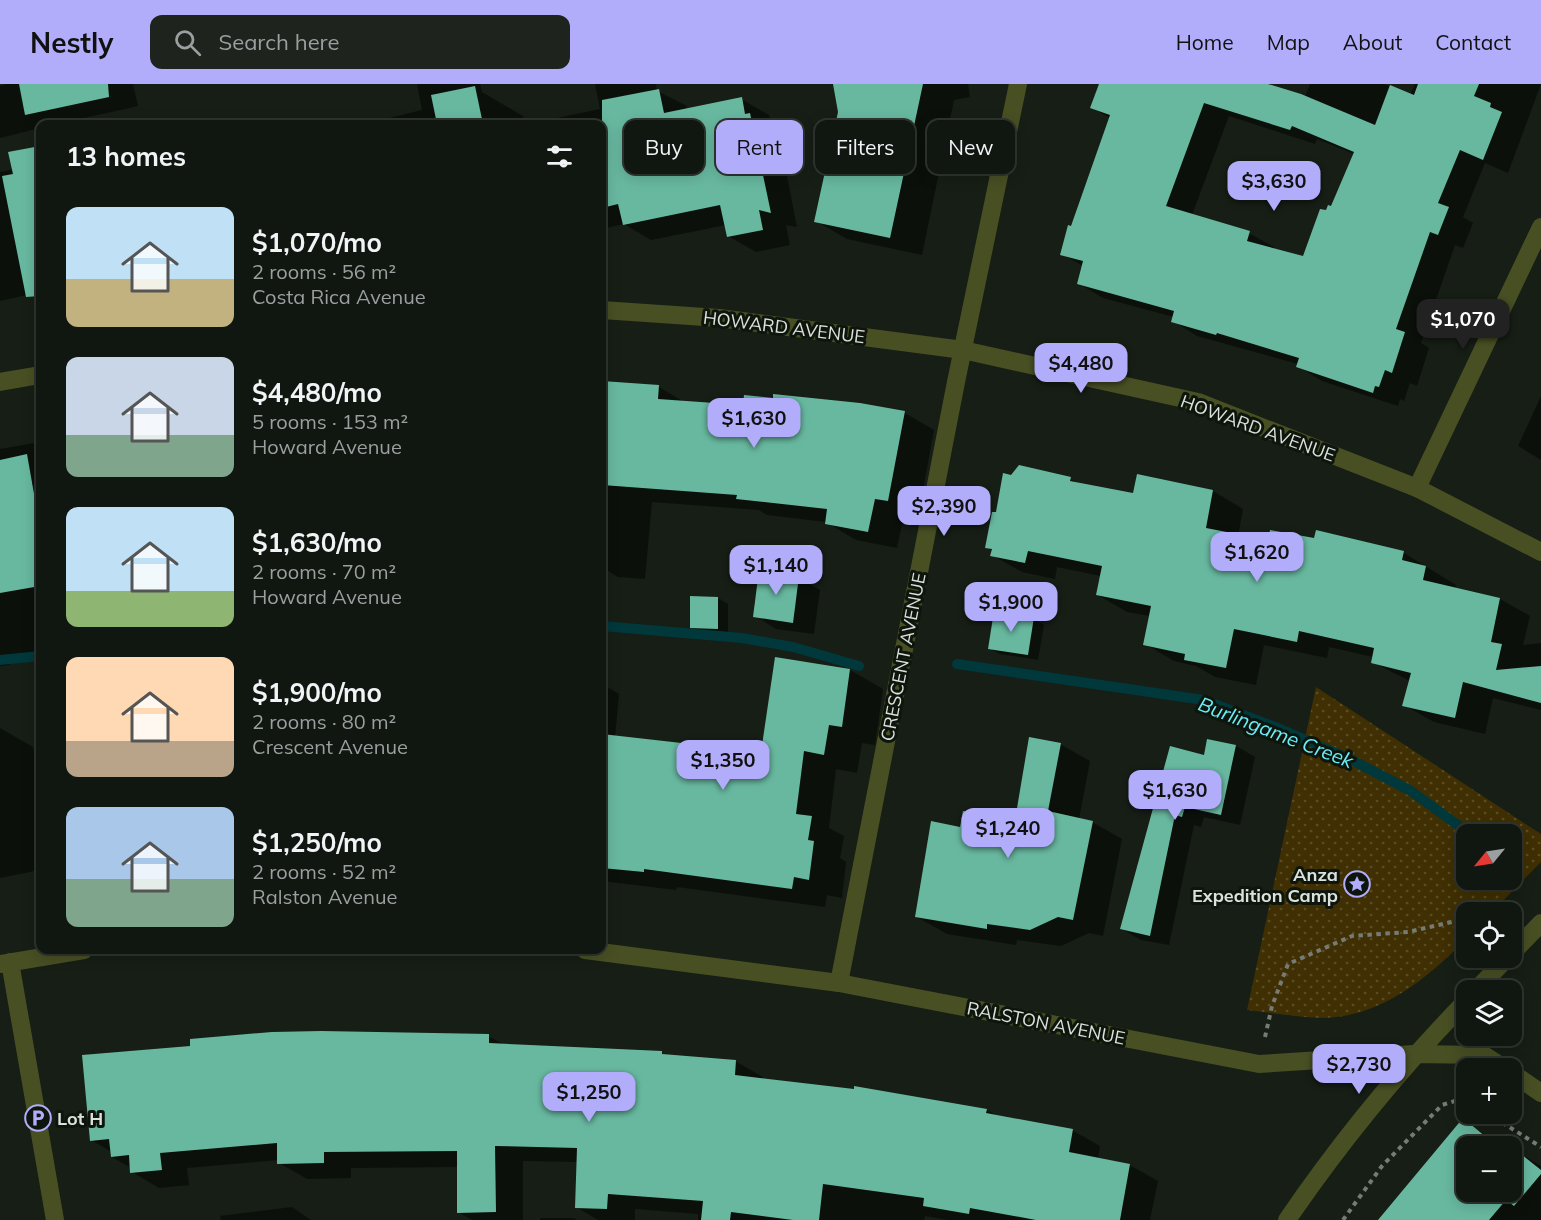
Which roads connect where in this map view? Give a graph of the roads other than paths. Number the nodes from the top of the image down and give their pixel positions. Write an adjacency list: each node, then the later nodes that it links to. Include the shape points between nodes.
1 (1018, 84): 4 (street, CRESCENT AVENUE)
2 (1541, 227): 7 (street)
3 (606, 310): 4 (street, HOWARD AVENUE, via 719,318)
4 (963, 350): 7 (street, HOWARD AVENUE, via 1198,402); 16 (street, CRESCENT AVENUE)
5 (36, 376): 6 (street)
6 (0, 382)
7 (1417, 488): 8 (street, HOWARD AVENUE)
8 (1541, 552)
9 (1541, 923): 10 (street)
10 (1522, 943)
11 (606, 953): 16 (street, RALSTON AVENUE)
12 (60, 954): 13 (street)
13 (5, 963): 22 (street)
14 (1497, 968): 15 (street)
15 (1486, 980)
16 (839, 983): 18 (street, RALSTON AVENUE, via 1259,1064)
17 (1456, 1011): 18 (street)
18 (1414, 1054): 19 (street, RALSTON AVENUE); 23 (street, via 1324,1166)
19 (1489, 1058)
20 (1522, 1080): 21 (street)
21 (1541, 1093)
22 (55, 1220)
23 (1287, 1220)

